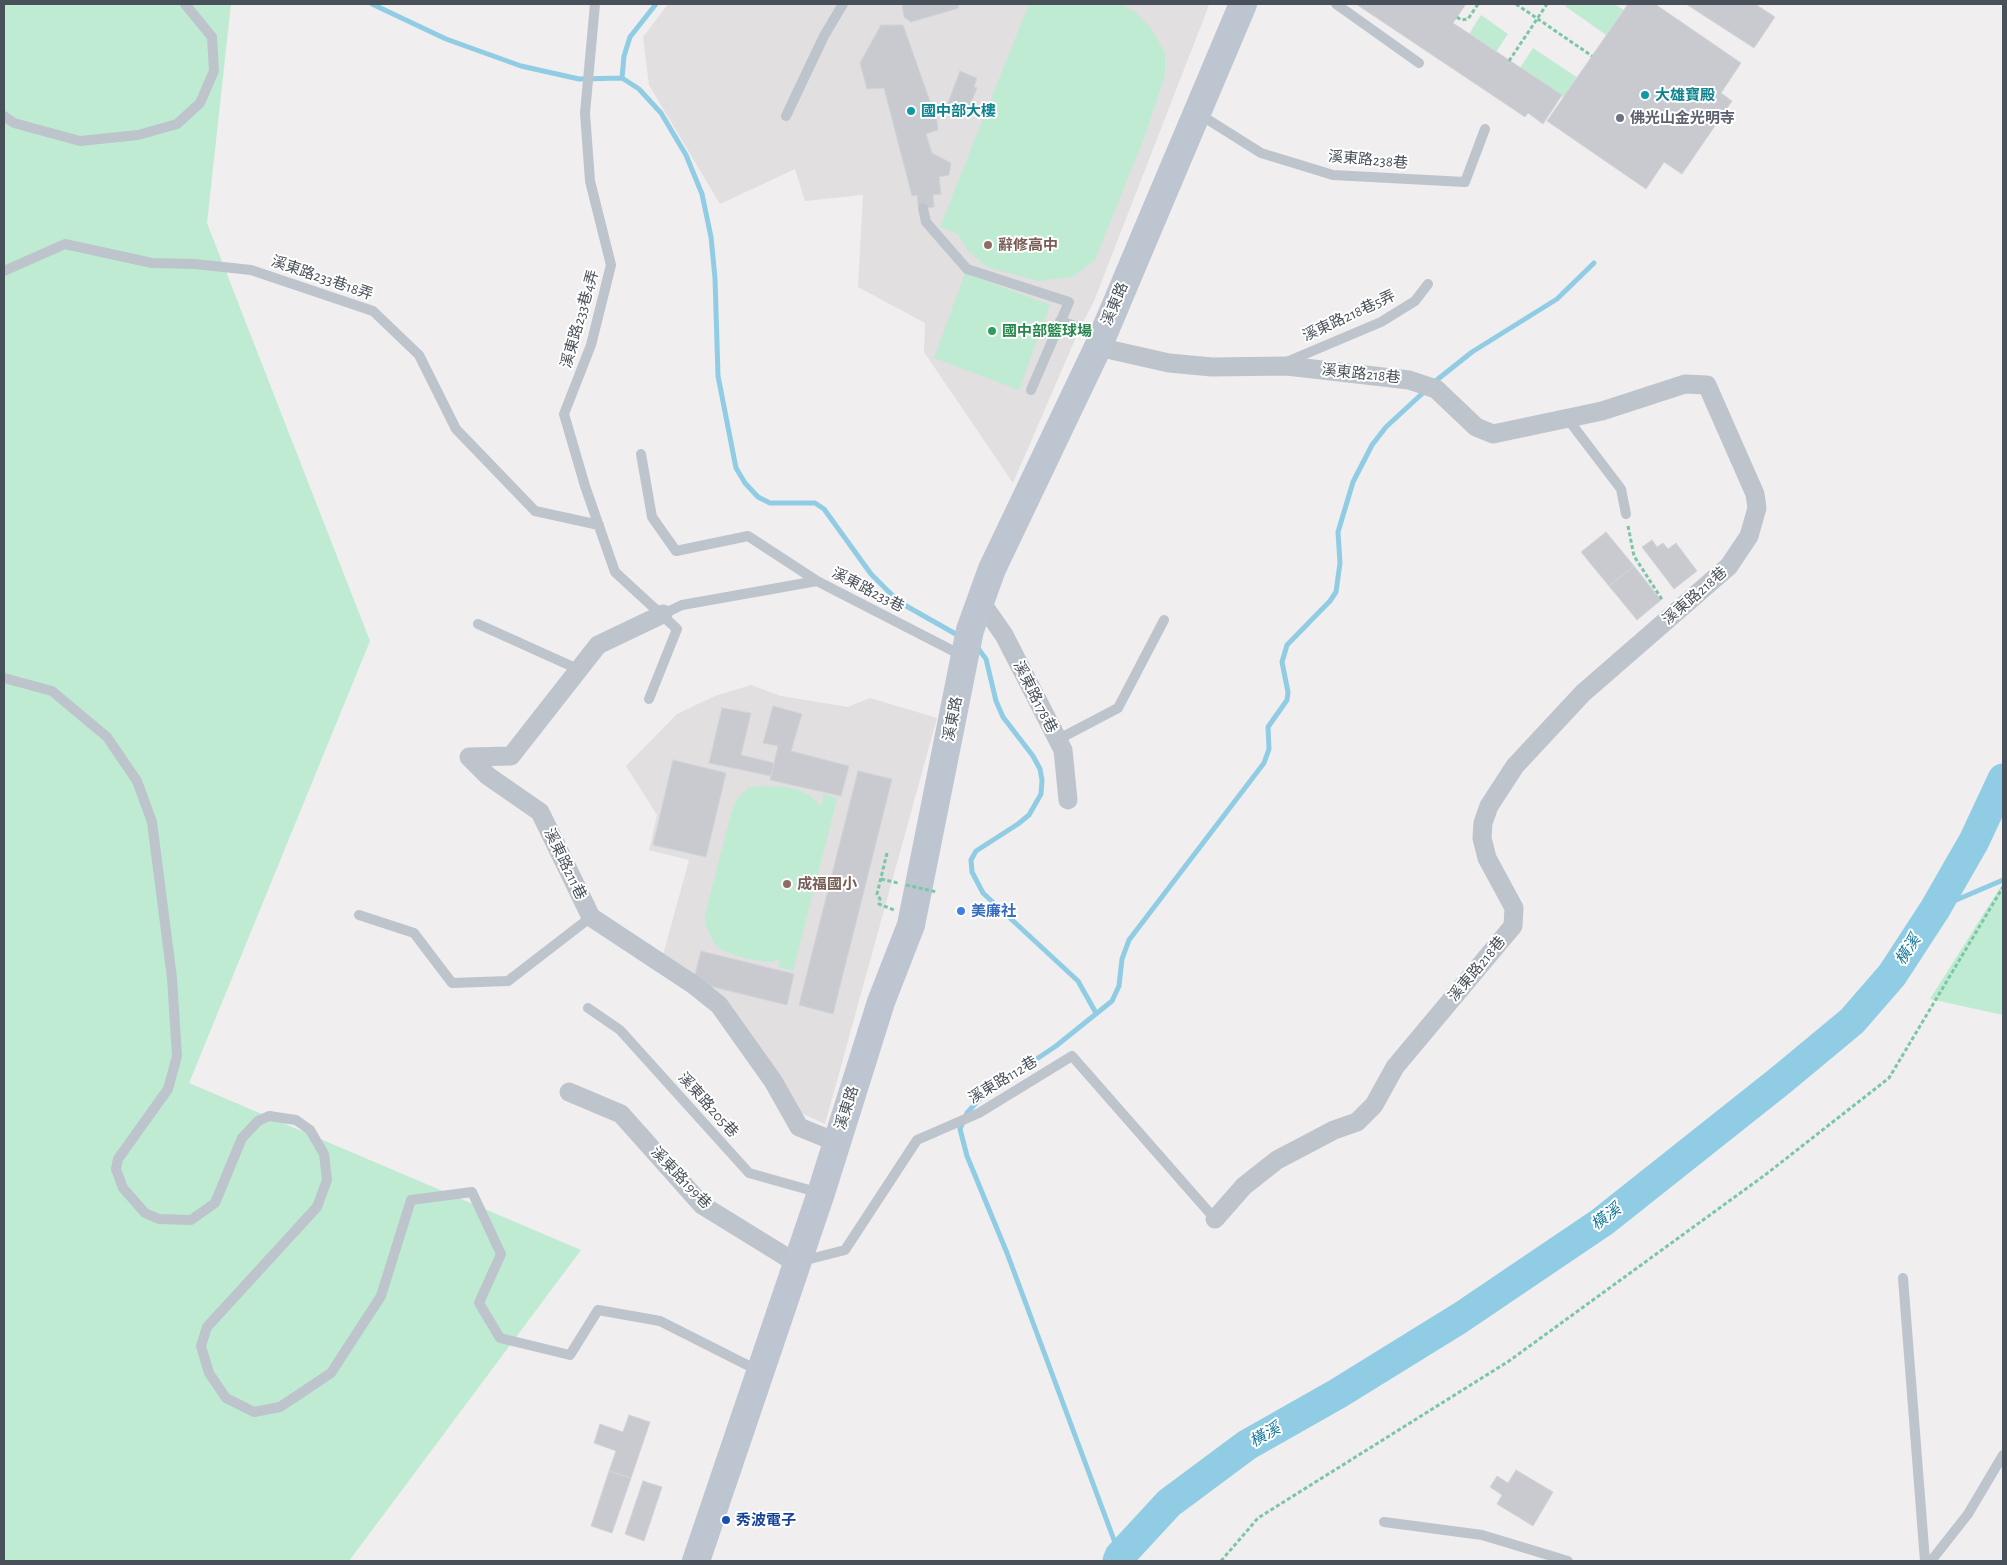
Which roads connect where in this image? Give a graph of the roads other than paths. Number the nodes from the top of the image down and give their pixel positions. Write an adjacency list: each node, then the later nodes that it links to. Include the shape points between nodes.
1 (185, 4): 8 (lane, via 212,38 214,71 200,103 177,124 138,135 80,141 14,123)
2 (595, 4): 21 (lane, 溪東路233巷4弄, via 585,113 590,181 611,265 591,345 564,414)
3 (843, 4): 9 (lane)
4 (1243, 4): 7 (main road, 溪東路)
5 (1336, 4): 6 (lane)
6 (1419, 63)
7 (1196, 112): 10 (lane, 溪東路238巷, via 1261,153 1333,175 1465,182); 15 (main road, 溪東路)
8 (4, 116)
9 (786, 116)
10 (1485, 129)
11 (923, 208): 14 (lane, via 926,222 967,268 1069,302)
12 (4, 271): 21 (lane, 溪東路233巷18弄, via 65,244 152,264 195,264 251,270 373,311 419,355 456,429 535,511)
13 (1428, 284): 16 (lane, 溪東路218巷5弄, via 1415,301 1381,322)
14 (1060, 321): 15 (lane); 17 (lane)
15 (1100, 341): 16 (street, 溪東路218巷, via 1169,363 1212,367); 23 (main road, 溪東路, via 992,569)
16 (1277, 366): 18 (street, 溪東路218巷, via 1409,380 1430,387 1476,427 1493,434)
17 (1031, 390)
18 (1567, 418): 20 (lane, via 1621,489); 39 (street, 溪東路218巷, via 1602,411 1685,384 1707,385 1755,494 1757,508 1749,536 1729,566 1583,693 1515,766 1489,806 1482,838 1487,858 1514,908 1513,926 1395,1067 1374,1106 1357,1122 1334,1130 1277,1160 1244,1186)
19 (641, 454): 22 (lane, via 652,517 676,551 748,536)
20 (1626, 514)
21 (599, 525): 24 (lane, 溪東路233巷4弄, via 616,572)
22 (817, 581): 24 (lane, 溪東路233巷, via 682,605); 27 (lane, 溪東路233巷)
23 (981, 602): 27 (main road, 溪東路); 31 (street, 溪東路178巷, via 1004,635)
24 (663, 614): 28 (street, 溪東路211巷, via 598,645); 30 (lane, 溪東路233巷4弄, via 677,629)
25 (1164, 620): 31 (lane, via 1118,708)
26 (478, 624): 28 (lane)
27 (968, 645): 37 (main road, 溪東路, via 911,925 881,1002)
28 (580, 670): 34 (street, 溪東路211巷, via 511,756 469,757 488,776 540,812)
29 (4, 678): 42 (lane, via 52,691 106,737 138,781 152,822 172,978 177,1056 168,1089 118,1159 116,1169 123,1188 145,1212 159,1219 191,1220 215,1203 242,1138 258,1121 269,1116 296,1120 310,1130 324,1154 327,1180 317,1207 207,1327 201,1346 209,1373 226,1398 254,1412 280,1407 331,1372 381,1296 411,1200 472,1192 501,1254 479,1303 500,1338 570,1355 598,1310 660,1321)
30 (649, 699)
31 (1057, 740): 32 (street, 溪東路178巷, via 1062,750)
32 (1068, 800)
33 (360, 915): 34 (lane, via 414,933 452,984 508,981)
34 (591, 917): 37 (street, 溪東路211巷, via 719,1005 772,1081 799,1128)
35 (588, 1008): 38 (lane, 溪東路205巷, via 620,1030 749,1173)
36 (569, 1092): 40 (street, 溪東路199巷, via 621,1114 702,1205)
37 (836, 1142): 38 (main road, 溪東路)
38 (821, 1193): 40 (main road, 溪東路)
39 (1215, 1219): 40 (lane, 溪東路112巷, via 1072,1056 979,1113 917,1140 845,1250)
40 (796, 1263): 42 (main road, 溪東路)
41 (1903, 1278): 47 (lane)
42 (760, 1371): 45 (main road, 溪東路)
43 (2003, 1455): 48 (lane, via 1968,1514)
44 (1384, 1522): 46 (lane, via 1482,1535)
45 (696, 1561)
46 (1568, 1561)
47 (1924, 1561)
48 (1932, 1561)

